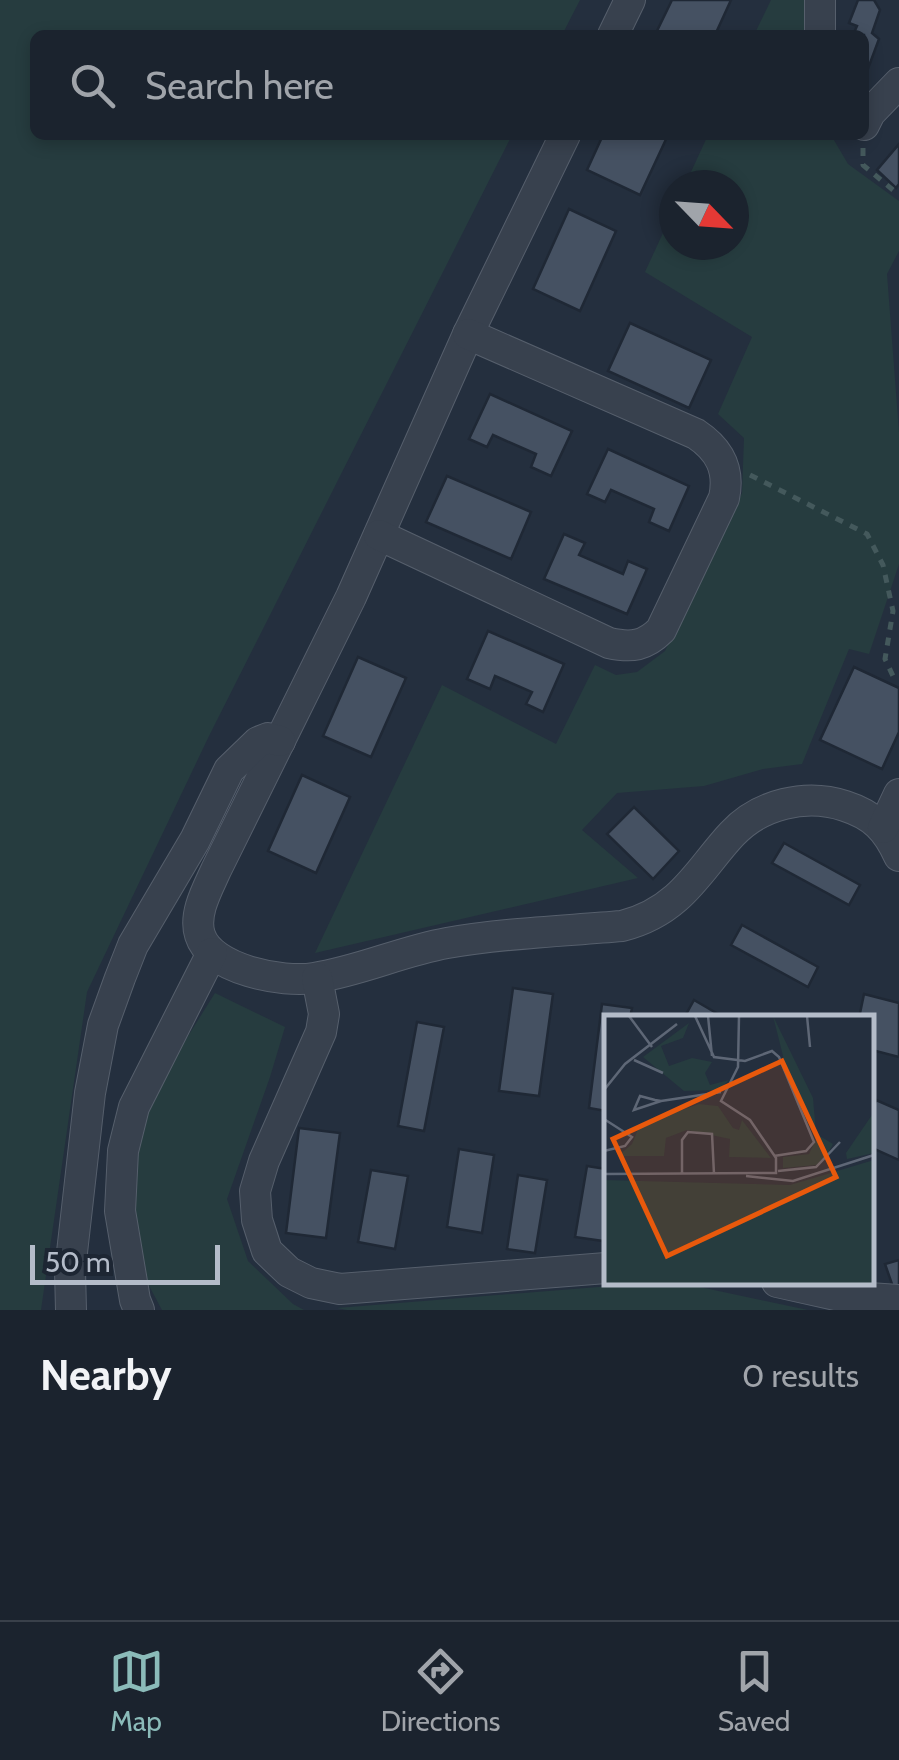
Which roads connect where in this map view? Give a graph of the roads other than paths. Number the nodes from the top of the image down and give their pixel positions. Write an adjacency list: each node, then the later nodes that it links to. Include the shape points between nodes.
1 (630, 0): 3 (street)
2 (820, 0): 4 (street)
3 (615, 30)
4 (820, 30)
5 (899, 82): 6 (street)
6 (869, 116)
7 (563, 140): 8 (street)
8 (468, 334): 9 (street); 9 (street, via 696,434 722,460 724,498 662,630 639,646 609,644)
9 (378, 535): 10 (street)
10 (280, 741): 14 (street, via 202,902 200,937); 19 (street, via 258,742 229,770 120,978 90,1093)
11 (899, 794): 12 (street)
12 (882, 828): 13 (street); 15 (street, via 869,815 828,801 776,806 734,831 677,897 642,921 458,941)
13 (899, 856)
14 (212, 952): 15 (street, via 250,972); 20 (street, via 134,1107 123,1151 120,1211)
15 (317, 978): 16 (street, via 321,1032 255,1191 268,1251 289,1272 340,1289)
16 (604, 1268)
17 (790, 1285): 18 (street)
18 (899, 1300)
19 (71, 1310)
20 (139, 1310)

